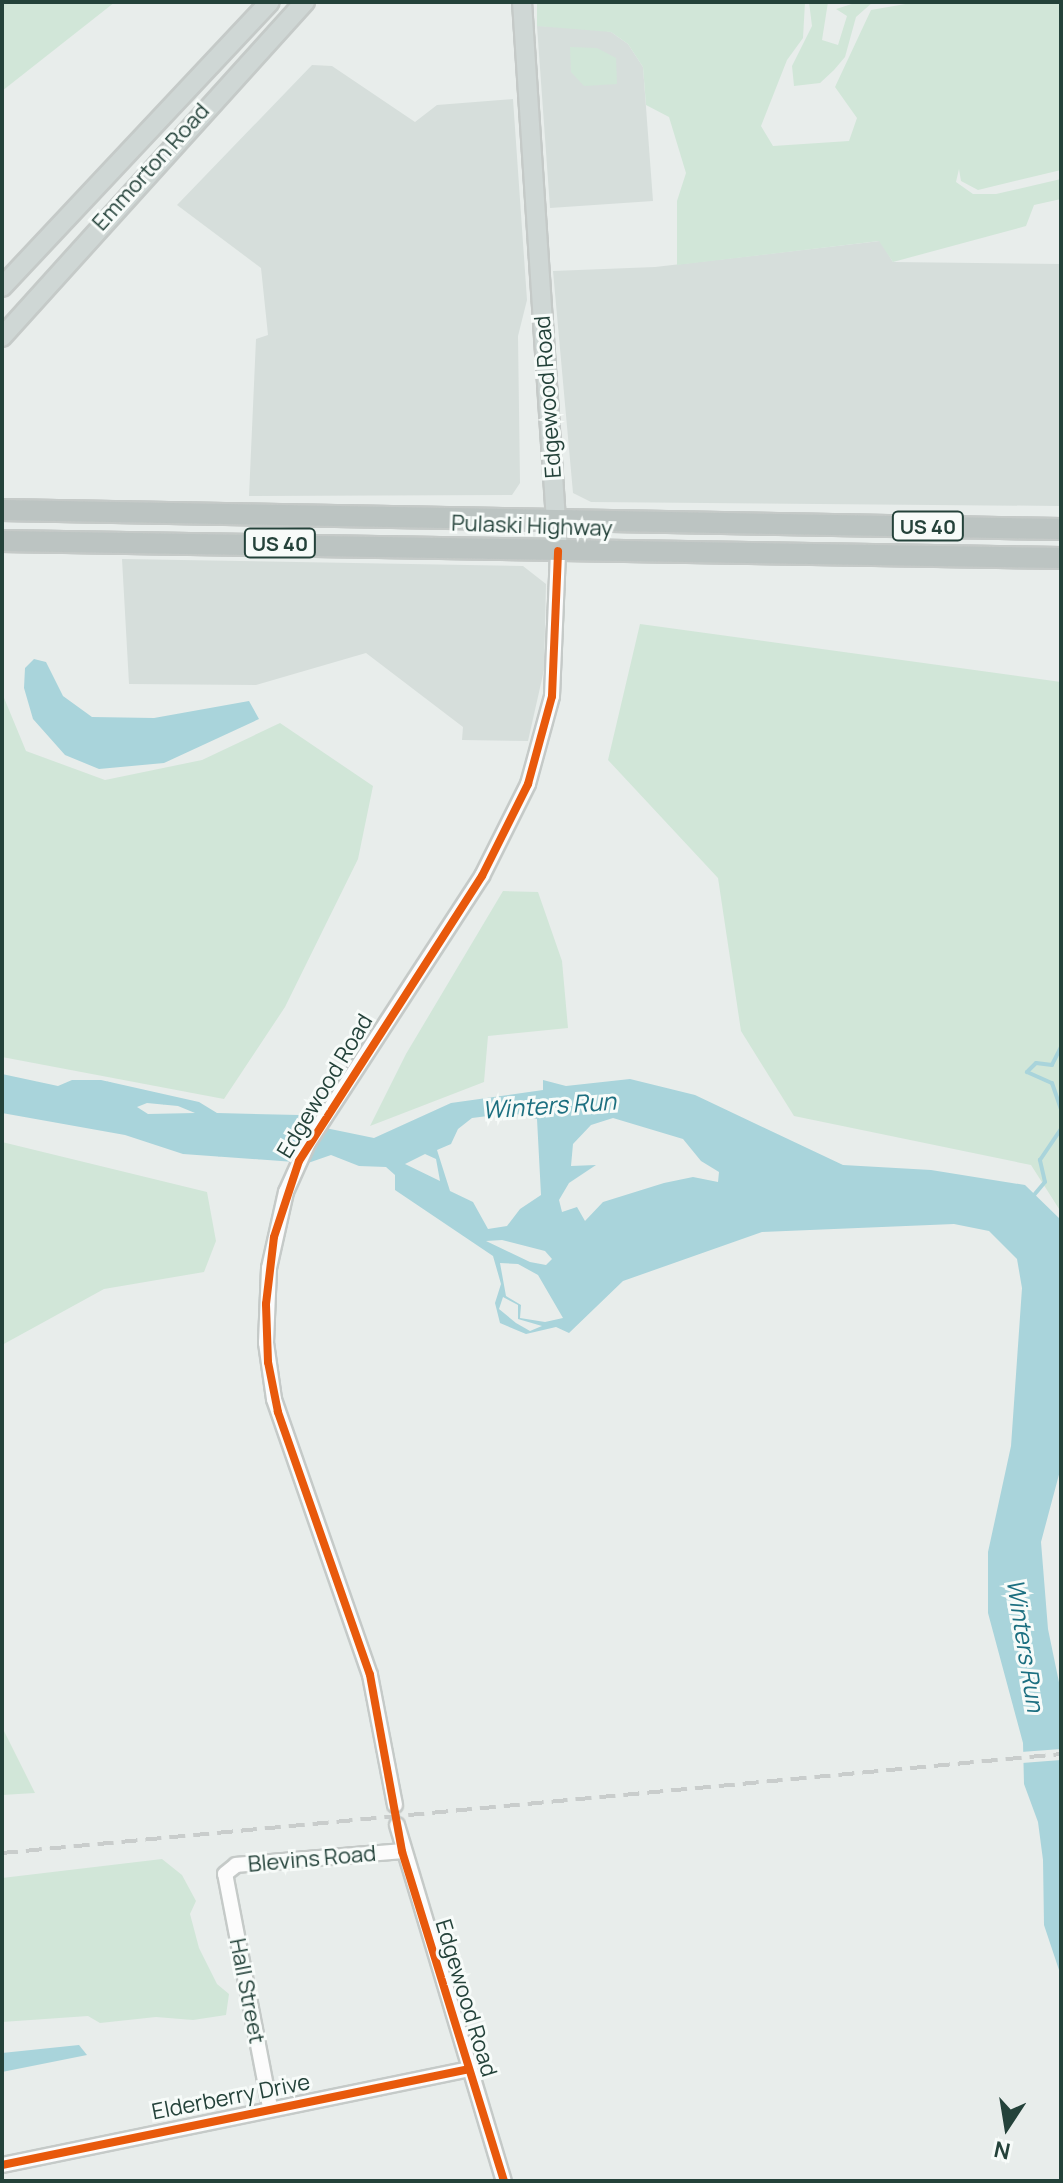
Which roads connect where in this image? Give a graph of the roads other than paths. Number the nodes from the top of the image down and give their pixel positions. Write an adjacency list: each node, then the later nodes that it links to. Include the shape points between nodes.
1 (270, 2): 4 (main road, Emmorton Road)
2 (305, 2): 5 (main road, Emmorton Road)
3 (522, 2): 7 (main road, Edgewood Road)
4 (2, 287)
5 (2, 337)
6 (2, 510): 7 (highway, Pulaski Highway / US 40)
7 (557, 520): 8 (highway, Pulaski Highway / US 40); 10 (main road, Edgewood Road)
8 (1061, 529)
9 (2, 541): 10 (highway, Pulaski Highway / US 40)
10 (558, 551): 11 (highway, Pulaski Highway / US 40); 12 (street, Edgewood Road, via 550,707 517,810 482,876 318,1126 299,1161 274,1237 266,1304 271,1382 370,1675)
11 (1061, 558)
12 (395, 1805)
13 (397, 1825): 14 (street, Edgewood Road)
14 (402, 1851): 15 (street, Blevins Road, via 236,1865); 16 (street, Edgewood Road)
15 (225, 1874): 17 (street, Hall Street)
16 (468, 2069): 17 (street, Elderberry Drive); 19 (street, Edgewood Road)
17 (270, 2107): 18 (street, Elderberry Drive)
18 (2, 2165)
19 (504, 2181)

